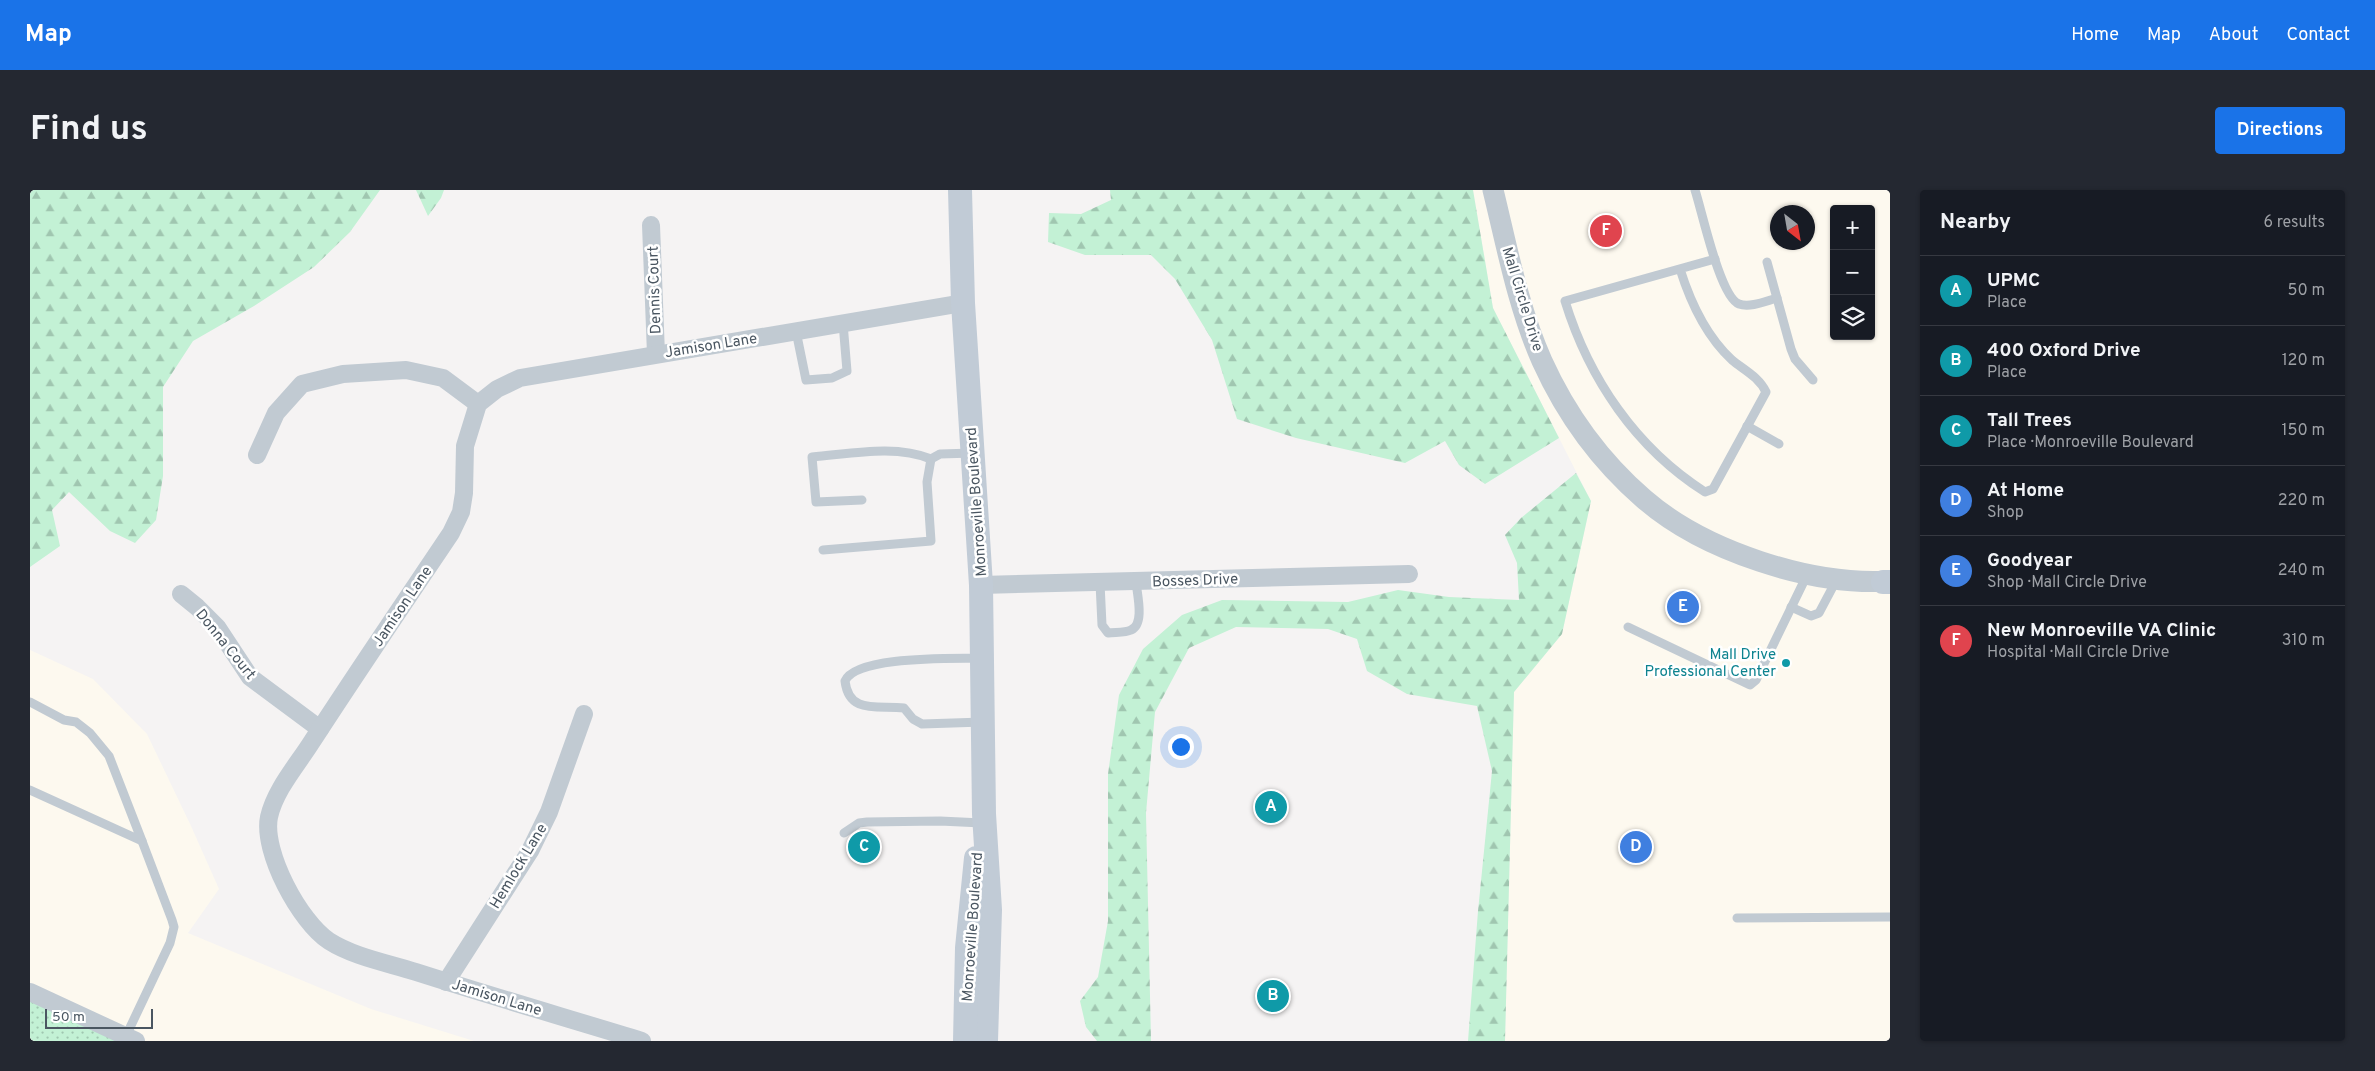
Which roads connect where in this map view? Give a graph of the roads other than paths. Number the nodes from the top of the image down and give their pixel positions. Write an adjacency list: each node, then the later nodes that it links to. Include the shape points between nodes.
1 (960, 190): 9 (main road, Monroeville Boulevard)
2 (1493, 190): 23 (street, Mall Circle Drive, via 1531,332 1551,379 1590,443 1624,481 1665,515 1758,562)
3 (1695, 190): 5 (lane)
4 (651, 225): 12 (street, Dennis Court)
5 (1715, 259): 7 (lane); 8 (lane, via 1726,291 1740,305)
6 (1767, 262): 8 (lane)
7 (1680, 269): 15 (lane, via 1695,308 1714,340 1766,392); 15 (lane, via 1565,301 1572,324 1595,376 1638,437 1679,475 1705,492 1713,489)
8 (1777, 298): 13 (lane, via 1795,359)
9 (963, 303): 10 (street, Jamison Lane); 17 (main road, Monroeville Boulevard)
10 (843, 323): 11 (street, Jamison Lane); 11 (lane, via 847,371 832,378 806,380)
11 (796, 330): 12 (street, Jamison Lane)
12 (656, 354): 14 (street, Jamison Lane, via 520,378 497,389)
13 (1813, 380)
14 (478, 404): 18 (street, via 442,378 406,370 343,374 302,384 276,413); 36 (street, Jamison Lane, via 465,446 461,512 451,533)
15 (1747, 426): 16 (lane)
16 (1779, 444)
17 (973, 453): 19 (lane, via 940,454); 28 (main road, Monroeville Boulevard)
18 (257, 455)
19 (931, 459): 20 (lane, via 897,451 812,457 816,502); 21 (lane, via 928,482 931,541)
20 (862, 500)
21 (823, 550)
22 (1409, 574): 26 (street, Bosses Drive)
23 (1807, 575): 24 (street, Mall Circle Drive); 30 (lane)
24 (1837, 579): 27 (street, Mall Circle Drive); 30 (lane, via 1819,613 1811,616)
25 (1100, 582): 26 (street, Bosses Drive); 26 (lane, via 1102,624 1108,633 1128,632 1136,625); 28 (street, Bosses Drive)
26 (1136, 582)
27 (1888, 582)
28 (981, 585): 32 (main road, Monroeville Boulevard)
29 (181, 594): 36 (street, Donna Court, via 216,627 250,677)
30 (1791, 607): 31 (lane, via 1756,680 1750,686)
31 (1628, 627)
32 (982, 658): 35 (main road, Monroeville Boulevard); 35 (lane, via 870,665 847,678 846,691 860,706 902,708 922,724)
33 (30, 702): 40 (lane, via 64,720 76,722 109,756)
34 (584, 714): 43 (street, Hemlock Lane, via 549,812 530,851)
35 (983, 722): 38 (main road, Monroeville Boulevard)
36 (320, 729): 43 (street, Jamison Lane, via 280,791 270,816 269,839 281,876 311,923 330,942)
37 (30, 790): 40 (lane)
38 (983, 819): 39 (lane, via 867,822 859,823); 47 (main road, Monroeville Boulevard, via 967,948); 48 (main road, Monroeville Boulevard, via 990,910)
39 (844, 833)
40 (142, 842): 45 (lane, via 174,927)
41 (1890, 917): 42 (lane)
42 (1736, 918)
43 (446, 982): 46 (street, Jamison Lane)
44 (30, 992): 45 (street)
45 (131, 1039)
46 (642, 1041)
47 (965, 1041)
48 (986, 1041)

